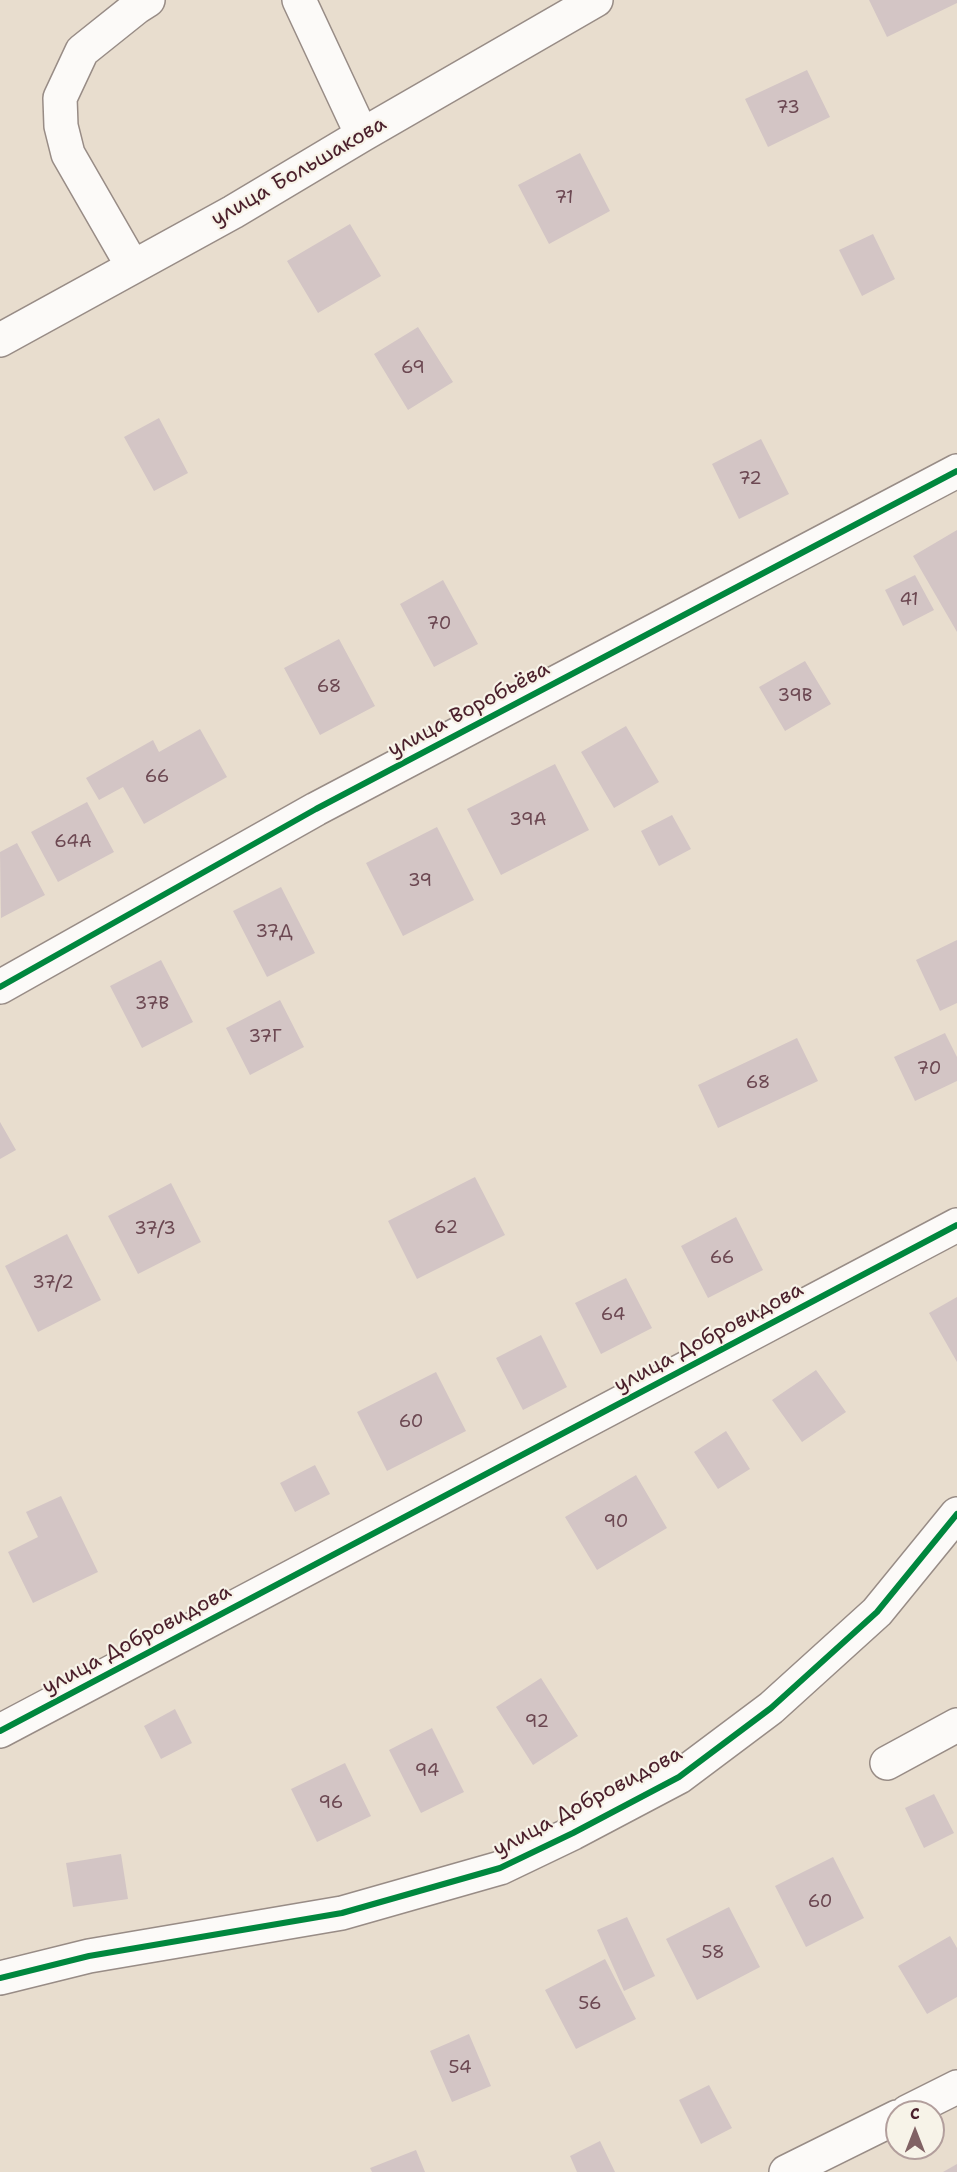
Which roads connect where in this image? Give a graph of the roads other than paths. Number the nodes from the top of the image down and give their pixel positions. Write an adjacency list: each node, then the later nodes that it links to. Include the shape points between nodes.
1 (148, 0): 5 (street, via 82,51 60,98 68,154)
2 (299, 0): 4 (street)
3 (596, 0): 4 (street, улица Большакова)
4 (362, 135): 5 (street, улица Большакова)
5 (133, 267): 6 (street, улица Большакова)
6 (0, 340)
7 (957, 471): 8 (street, улица Воробьёва, via 316,809)
8 (0, 987)
9 (957, 1225): 12 (street, улица Добровидова)
10 (957, 1514): 14 (street, улица Добровидова, via 877,1612 771,1708 679,1777 542,1848 500,1868 342,1913 89,1956)
11 (957, 1725): 13 (street)
12 (0, 1731)
13 (887, 1763)
14 (0, 1978)
15 (957, 2087): 16 (street)
16 (931, 2100)
17 (885, 2123): 18 (street)
18 (786, 2172)

